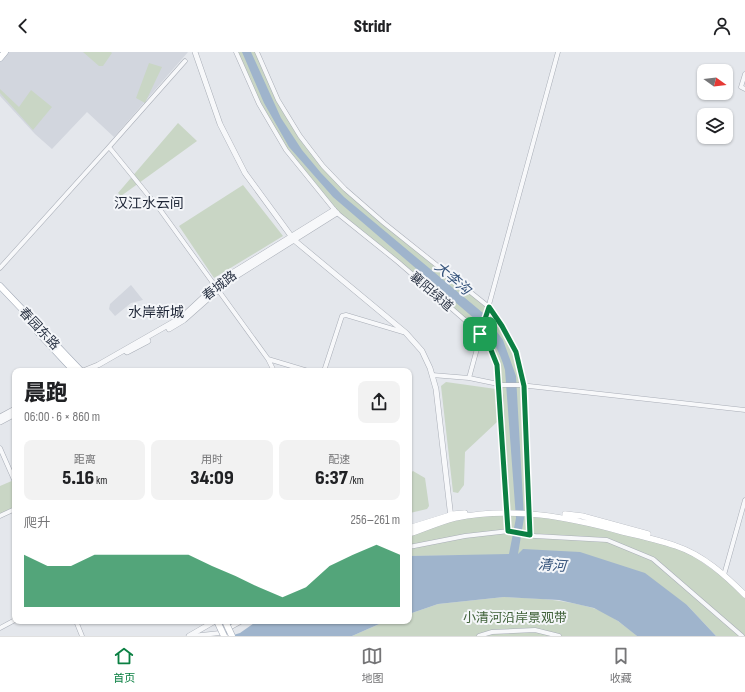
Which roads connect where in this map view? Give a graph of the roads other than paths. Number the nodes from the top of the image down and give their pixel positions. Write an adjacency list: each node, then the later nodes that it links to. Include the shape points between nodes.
1 (5, 52): 6 (main road)
2 (195, 52): 12 (street, via 220,124 245,173)
3 (236, 52): 11 (street, 襄阳绿道, via 259,104 286,150)
4 (256, 52): 17 (street, 襄阳绿道, via 278,100 300,136 323,166 345,189)
5 (558, 52): 17 (street)
6 (0, 58)
7 (185, 61): 10 (street)
8 (745, 74): 9 (street, via 741,87)
9 (745, 89)
10 (109, 147): 13 (street); 15 (street, via 161,211)
11 (336, 211): 12 (street, 春城路); 19 (street, 襄阳绿道)
12 (293, 238): 15 (street, 春城路); 18 (street)
13 (0, 268)
14 (0, 286): 22 (main road, 春园东路)
15 (215, 288): 20 (street); 23 (street, 春城路, via 182,317); 24 (street, 春城路, via 184,320)
16 (0, 290): 21 (main road, 春园东路)
17 (489, 307): 19 (street); 31 (street, 襄阳绿道, via 516,352)
18 (403, 332): 27 (street, via 342,316); 28 (street, via 422,351)
19 (480, 334): 29 (street); 30 (street, 襄阳绿道, via 489,345)
20 (268, 359): 25 (street); 26 (street)
21 (71, 368)
22 (79, 368)
23 (90, 368)
24 (98, 368)
25 (272, 368)
26 (298, 368)
27 (325, 368)
28 (432, 375): 29 (street); 44 (street, via 436,389)
29 (468, 378): 30 (street)
30 (501, 385): 31 (street); 41 (street, 襄阳绿道)
31 (524, 386): 32 (street); 42 (street, 襄阳绿道)
32 (745, 410)
33 (12, 411): 35 (street)
34 (12, 416): 36 (street)
35 (0, 417)
36 (0, 422)
37 (0, 448): 38 (street)
38 (12, 475)
39 (745, 500): 50 (street)
40 (12, 510): 43 (street)
41 (509, 512): 42 (main road); 44 (main road); 46 (street, 襄阳绿道)
42 (528, 512): 48 (street, 襄阳绿道); 50 (main road, via 582,520 677,546)
43 (0, 516)
44 (452, 518): 45 (main road); 47 (main road)
45 (412, 527)
46 (510, 531): 48 (street); 49 (street)
47 (412, 533)
48 (529, 535): 66 (street, via 607,540 653,559)
49 (412, 546)
50 (725, 573): 51 (main road); 52 (main road)
51 (745, 590)
52 (745, 594)
53 (12, 622): 59 (street)
54 (79, 624): 60 (street)
55 (211, 624): 61 (street)
56 (218, 624): 62 (main road, bridge)
57 (226, 624): 63 (main road, bridge)
58 (236, 624): 61 (street, via 220,633)
59 (0, 628)
60 (82, 636)
61 (189, 636)
62 (224, 636)
63 (232, 636)
64 (478, 636): 65 (street, via 492,632 535,630)
65 (559, 636)
66 (742, 636)

